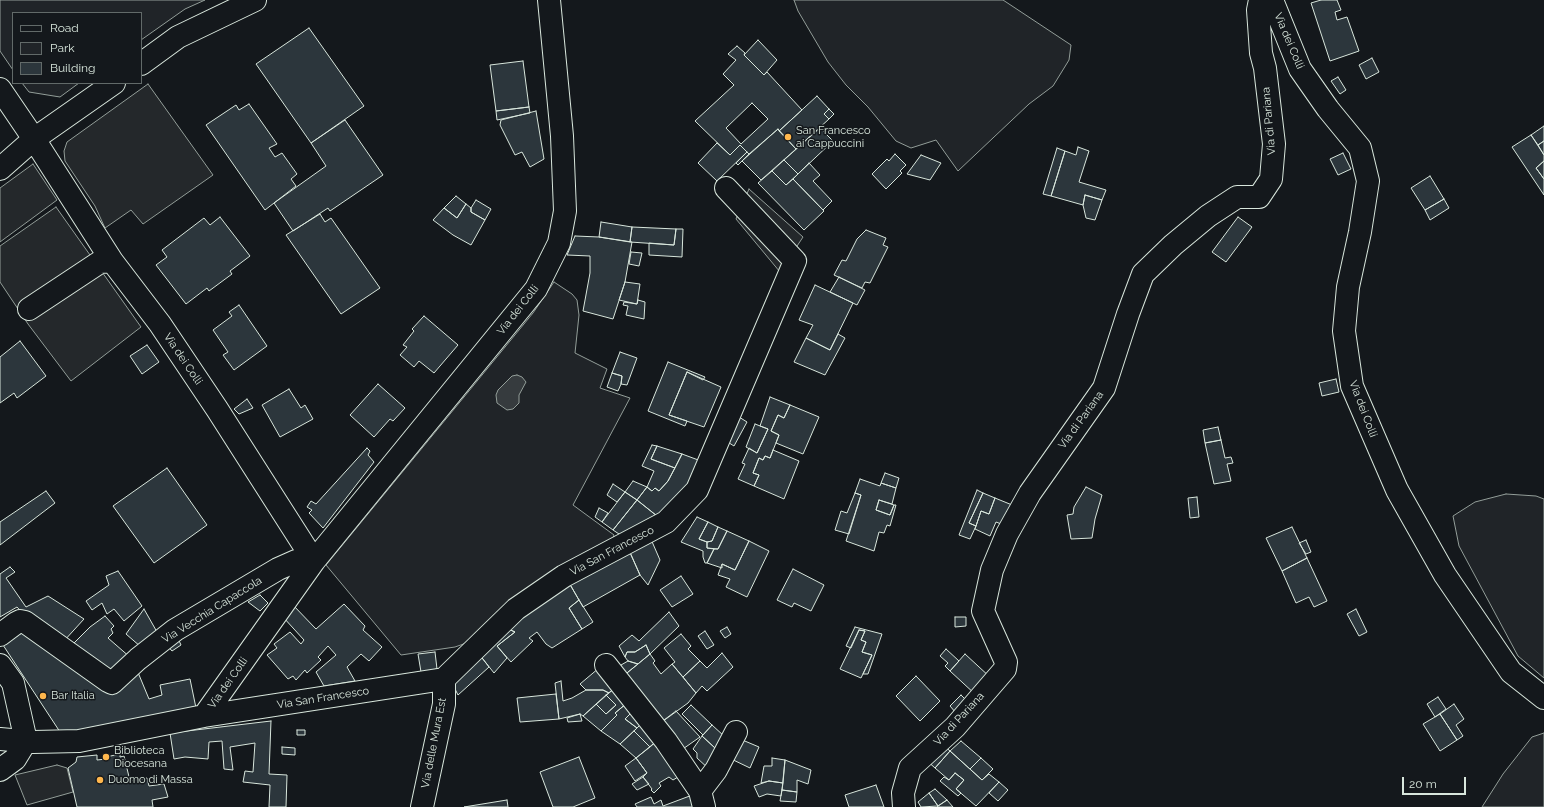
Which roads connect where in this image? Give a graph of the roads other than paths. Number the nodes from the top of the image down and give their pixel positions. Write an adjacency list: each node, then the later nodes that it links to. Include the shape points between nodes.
1 (256, 0): 5 (street, via 178,37)
2 (549, 0): 13 (street, Via dei Colli, via 562,136 565,211 559,243 536,289)
3 (1260, 0): 26 (street, Via di Pariana, via 1258,10 1261,53 1274,144 1271,179 1260,197 1237,197 1208,216 1173,244 1143,274 1104,388 1030,493 1007,534 992,570 983,611 1006,662 1005,669 955,727 910,768 903,792)
4 (1272, 0): 18 (street, Via dei Colli, via 1300,70 1360,148 1368,181 1348,287 1344,331 1352,386 1397,490 1445,575 1511,672)
5 (142, 63)
6 (113, 84): 8 (street)
7 (0, 89): 8 (street, Via dei Colli)
8 (34, 138): 9 (street); 11 (street, Via dei Colli)
9 (0, 169)
10 (726, 188): 17 (street, Via San Francesco, via 795,261 697,490 666,522 564,576 516,609)
11 (112, 261): 12 (street, via 100,262); 13 (street, Via dei Colli, via 160,324)
12 (29, 309)
13 (314, 561): 14 (street, Via Vecchia Capaccola, via 296,561 278,569 175,630 112,683 25,622 16,623); 19 (street, Via dei Colli)
14 (0, 635)
15 (0, 665): 22 (street, via 12,683)
16 (606, 665): 24 (street, via 666,741)
17 (444, 679): 19 (street, Via San Francesco); 25 (street, Via delle Mura Est, via 444,704)
18 (1544, 698)
19 (204, 716): 22 (street, Via dei Colli, via 79,741)
20 (736, 732): 24 (street)
21 (0, 739): 22 (street, Via dei Colli)
22 (26, 741): 23 (street, via 15,759)
23 (0, 770)
24 (702, 799)
25 (422, 807)
26 (904, 807)

